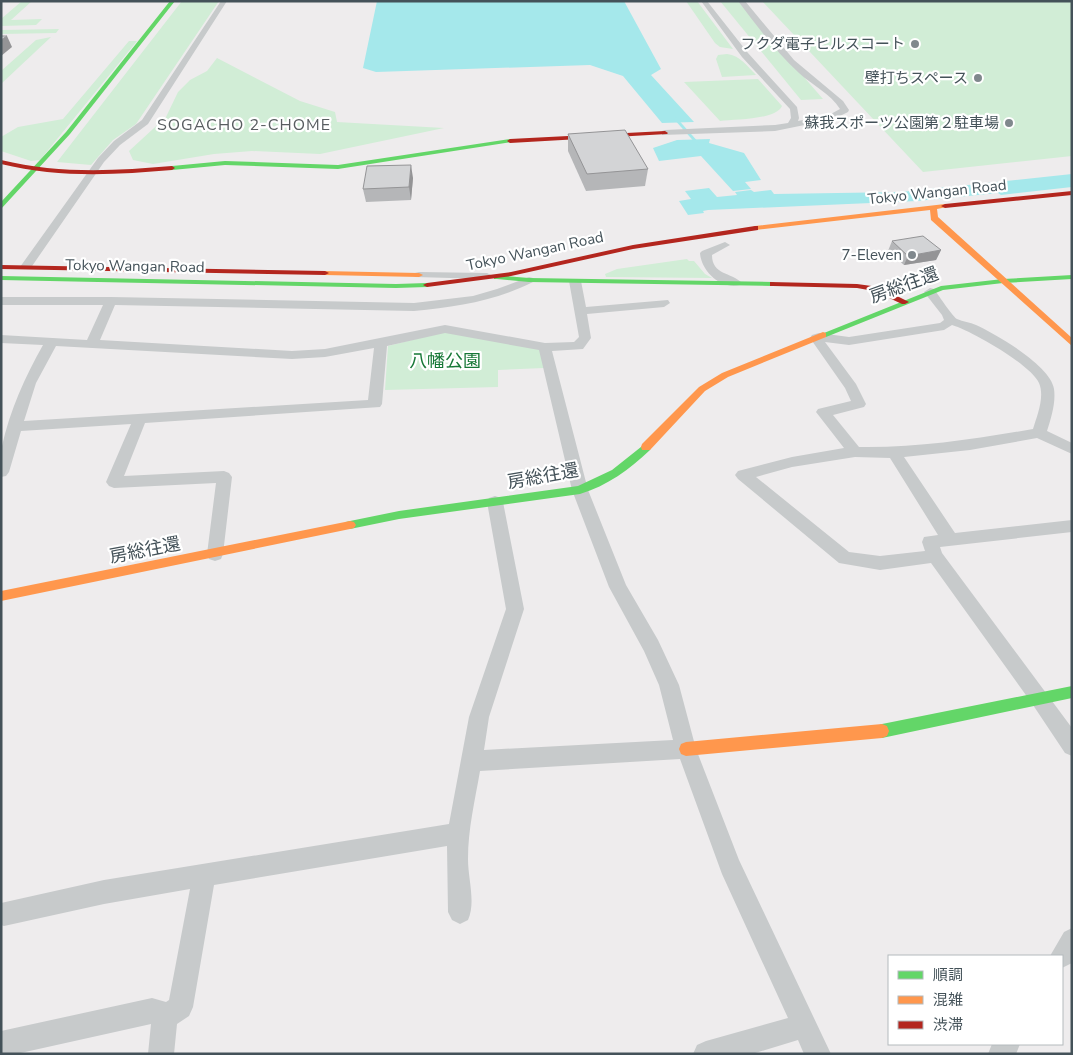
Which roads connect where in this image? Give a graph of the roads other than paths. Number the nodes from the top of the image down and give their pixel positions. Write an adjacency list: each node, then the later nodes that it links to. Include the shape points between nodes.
1 (173, 1): 11 (main road, via 45,160)
2 (224, 1): 8 (street, via 145,122 117,143)
3 (704, 1): 5 (street, via 745,55 794,109)
4 (741, 1): 5 (street, via 806,76 844,106 845,110 839,114)
5 (791, 126): 6 (street)
6 (665, 132): 8 (main road, via 521,139 338,167 225,163)
7 (1, 162): 8 (main road, via 18,167)
8 (92, 174): 16 (street)
9 (1072, 193): 12 (main road, Tokyo Wangan Road)
10 (1072, 201): 12 (main road, Tokyo Wangan Road, via 951,216)
11 (1, 207)
12 (934, 212): 13 (main road, Tokyo Wangan Road); 19 (main road, Tokyo Wangan Road, via 707,235 616,250); 25 (main road)
13 (865, 227)
14 (729, 244): 22 (main road, Tokyo Wangan Road, via 620,260); 26 (street, via 706,253 707,264 720,277)
15 (1, 267): 16 (main road)
16 (26, 267): 18 (main road)
17 (1012, 268): 23 (main road)
18 (419, 275): 19 (street)
19 (497, 277): 22 (main road); 28 (main road, Tokyo Wangan Road)
20 (1072, 277): 23 (main road, 房総往還)
21 (1, 278): 28 (main road, Tokyo Wangan Road, via 396,286)
22 (529, 280): 24 (main road); 28 (main road, Tokyo Wangan Road); 32 (street, via 510,290 481,298 414,307)
23 (1025, 280): 25 (main road, 房総往還); 30 (main road)
24 (575, 281): 26 (main road); 35 (street)
25 (1003, 281): 29 (main road, 房総往還, via 949,286); 42 (main road)
26 (736, 283): 33 (main road, via 866,287)
27 (1, 289): 28 (main road, Tokyo Wangan Road, via 370,296)
28 (430, 290)
29 (930, 292): 33 (main road, 房総往還); 36 (street)
30 (1040, 292)
31 (1, 301): 32 (street)
32 (111, 301): 40 (street)
33 (905, 302): 37 (main road, 房総往還)
34 (664, 303): 35 (street)
35 (580, 311): 43 (street, via 583,342 570,348)
36 (950, 321): 37 (street, via 935,328 849,340); 46 (street, via 982,334 1042,375 1047,397)
37 (818, 338): 48 (street, via 859,404 823,412); 51 (main road, 房総往還, via 725,375 702,388 630,464)
38 (1, 339): 39 (street)
39 (52, 341): 40 (street); 45 (street, via 28,383)
40 (92, 343): 41 (street, via 292,355)
41 (381, 343): 43 (street, via 445,328); 44 (street, via 375,404)
42 (1072, 343)
43 (545, 347): 51 (street)
44 (140, 418): 45 (street); 55 (street, via 114,482 224,477)
45 (15, 426): 50 (street)
46 (1039, 433): 47 (street); 49 (street)
47 (1072, 449)
48 (855, 452): 49 (street); 56 (street, via 792,462 744,475 845,558 880,563)
49 (894, 453): 54 (street)
50 (1, 472)
51 (580, 490): 52 (main road, 房総往還); 61 (street, via 618,587 651,646 668,685)
52 (496, 502): 55 (main road, 房総往還, via 399,516); 62 (street, via 515,610 479,717)
53 (1072, 526): 54 (street)
54 (950, 539): 56 (street, via 930,542)
55 (215, 554): 57 (main road, 房総往還)
56 (935, 556): 59 (street)
57 (1, 596)
58 (1072, 692): 59 (main road)
59 (1040, 699): 60 (street); 61 (main road, via 886,731)
60 (1072, 746)
61 (686, 748): 62 (street); 70 (street, via 734,875)
62 (472, 761): 63 (street)
63 (459, 834): 64 (street); 65 (street)
64 (204, 876): 66 (street, via 104,892); 69 (street, via 180,1007)
65 (460, 912)
66 (4, 914)
67 (1072, 940): 68 (street)
68 (1063, 955)
69 (164, 1018): 71 (street, via 160,1012 152,1011); 72 (street)
70 (804, 1026): 73 (street); 74 (street)
71 (1, 1044)
72 (161, 1054)
73 (706, 1054)
74 (818, 1054)

